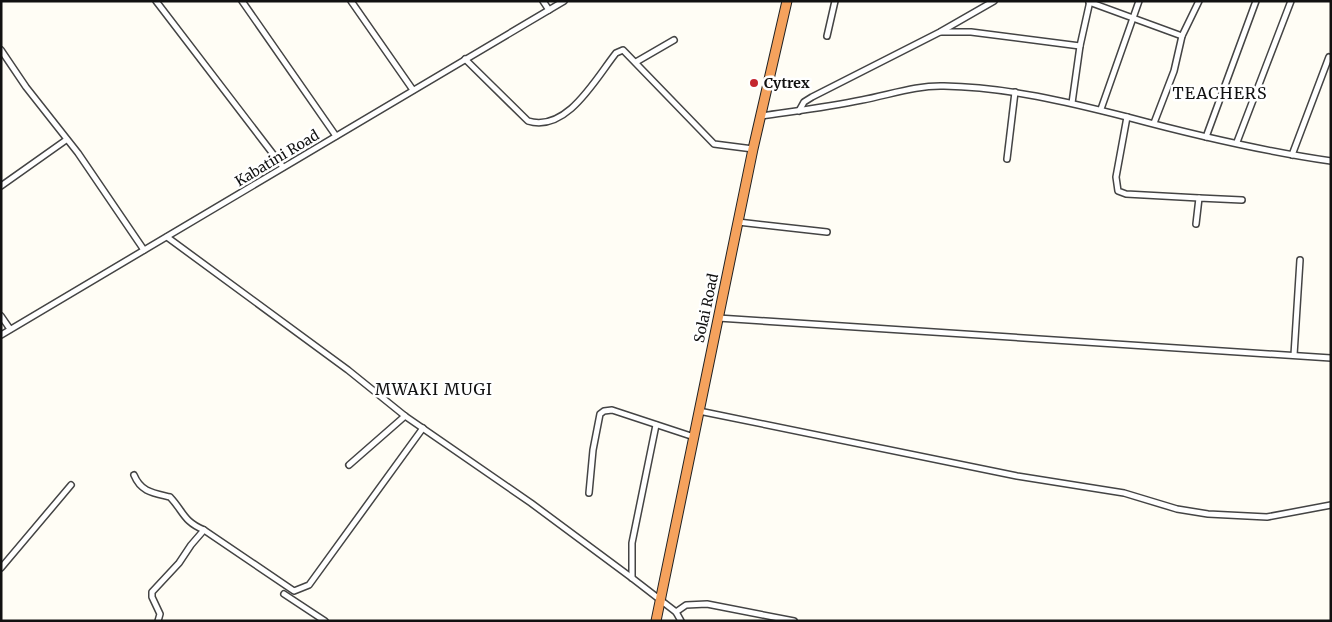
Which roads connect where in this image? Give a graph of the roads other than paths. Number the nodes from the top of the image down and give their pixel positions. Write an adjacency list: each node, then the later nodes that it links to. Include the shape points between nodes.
1 (156, 1): 41 (street)
2 (242, 1): 33 (street)
3 (351, 1): 25 (street)
4 (543, 1): 14 (street)
5 (564, 1): 14 (street, Kabatini Road)
6 (787, 1): 30 (highway, Solai Road)
7 (835, 1): 17 (street)
8 (994, 1): 16 (street)
9 (1139, 1): 15 (street)
10 (1199, 1): 18 (street)
11 (1256, 1): 34 (street)
12 (1291, 1): 36 (street)
13 (1089, 2): 15 (street); 20 (street)
14 (549, 10): 23 (street, Kabatini Road)
15 (1133, 17): 18 (street); 28 (street)
16 (940, 32): 20 (street, via 971,32); 29 (street, via 812,97)
17 (827, 36)
18 (1182, 36): 32 (street, via 1174,71)
19 (674, 40): 24 (street)
20 (1080, 46): 27 (street)
21 (1, 50): 35 (street)
22 (1329, 57): 38 (street)
23 (465, 59): 24 (street, via 528,121 538,124 565,114 616,53 623,50); 25 (street, Kabatini Road)
24 (636, 62): 37 (street, via 714,144)
25 (413, 90): 33 (street, Kabatini Road)
26 (1015, 92): 27 (street); 29 (street, via 930,86); 39 (street)
27 (1072, 103): 28 (street)
28 (1101, 109): 31 (street)
29 (799, 111): 30 (street)
30 (761, 116): 37 (highway, Solai Road)
31 (1127, 117): 32 (street); 43 (street, via 1116,177 1118,190 1126,194)
32 (1154, 123): 34 (street)
33 (336, 136): 41 (street, Kabatini Road)
34 (1206, 137): 36 (street)
35 (66, 140): 42 (street); 49 (street)
36 (1237, 142): 38 (street)
37 (753, 149): 45 (highway, Solai Road)
38 (1292, 155): 40 (street)
39 (1007, 159)
40 (1331, 161)
41 (283, 167): 48 (street, Kabatini Road)
42 (1, 186)
43 (1199, 198): 44 (street); 46 (street)
44 (1242, 200)
45 (738, 222): 47 (street); 52 (highway, Solai Road)
46 (1196, 224)
47 (827, 232)
48 (167, 237): 49 (street, Kabatini Road); 58 (street, via 348,370)
49 (144, 250): 53 (street, Kabatini Road)
50 (1300, 260): 55 (street)
51 (1, 316): 53 (street)
52 (718, 318): 55 (street); 57 (highway, Solai Road)
53 (10, 329): 54 (street, Kabatini Road)
54 (1, 335)
55 (1294, 355): 56 (street)
56 (1331, 358)
57 (700, 411): 61 (highway, Solai Road); 66 (street, via 1017,476 1124,494 1208,514 1267,517)
58 (405, 416): 60 (street); 62 (street)
59 (656, 425): 61 (street); 65 (street, via 612,410 600,414); 69 (street, via 632,543)
60 (423, 428): 67 (street, via 309,585 294,591); 69 (street)
61 (694, 437): 71 (highway, Solai Road)
62 (349, 465)
63 (134, 475): 67 (street, via 138,486 170,497 191,525)
64 (71, 485): 68 (street)
65 (589, 493)
66 (1331, 505)
67 (204, 530): 73 (street, via 152,592 160,614)
68 (1, 568)
69 (632, 578): 71 (street)
70 (284, 594): 74 (street)
71 (660, 600): 72 (street); 75 (highway, Solai Road)
72 (676, 612): 76 (street); 77 (street, via 686,605 707,604)
73 (158, 621)
74 (325, 621)
75 (656, 621)
76 (681, 621)
77 (794, 621)

